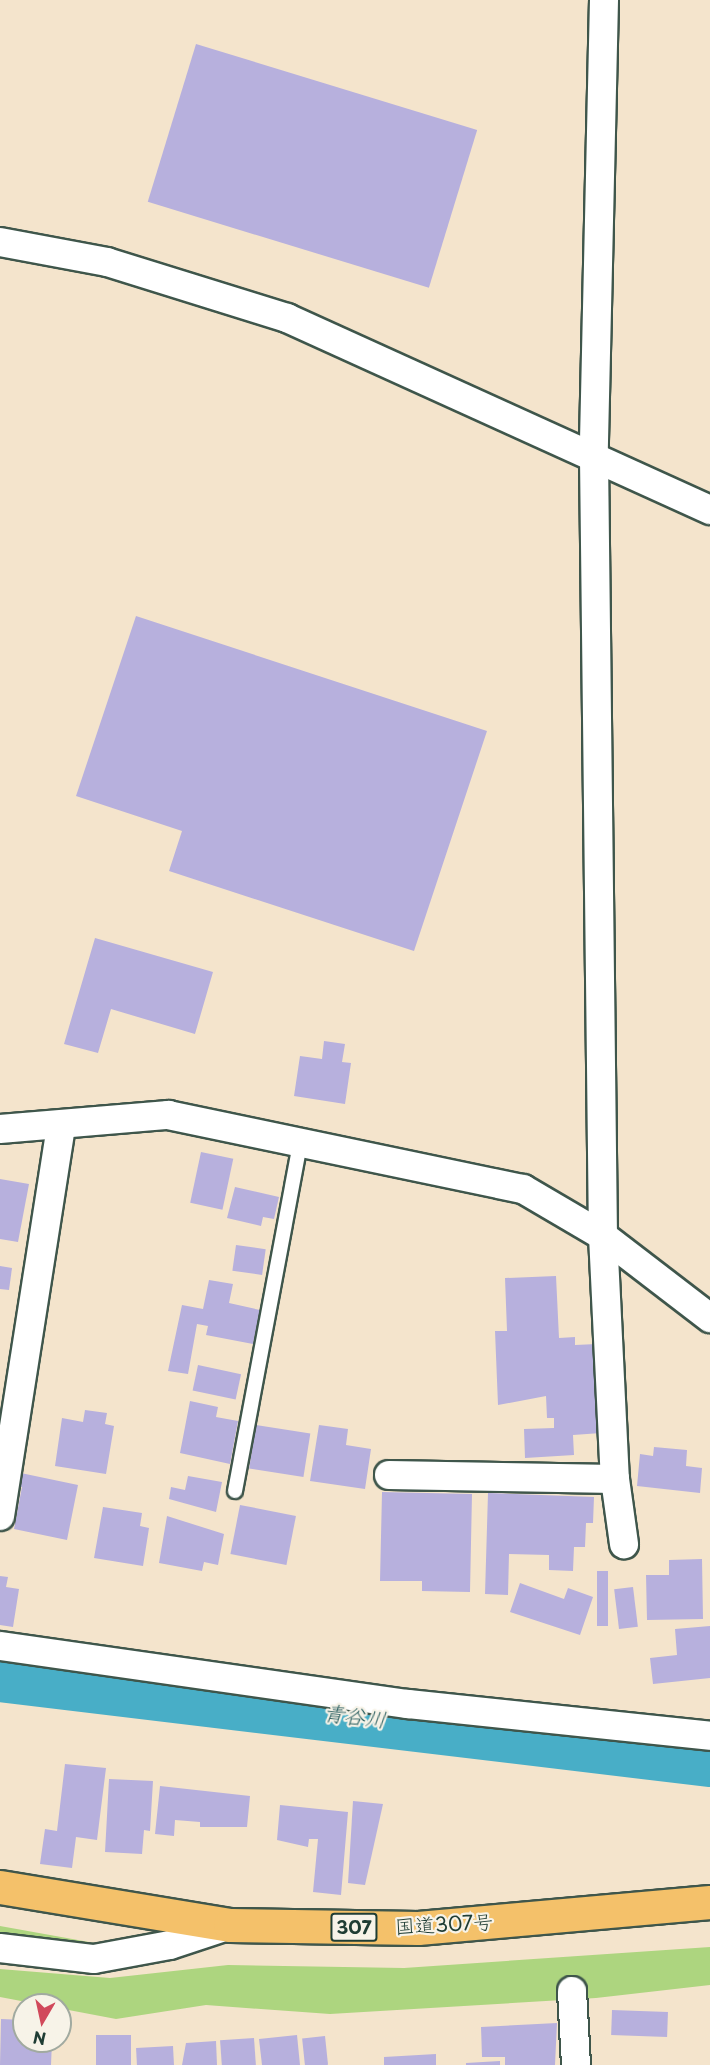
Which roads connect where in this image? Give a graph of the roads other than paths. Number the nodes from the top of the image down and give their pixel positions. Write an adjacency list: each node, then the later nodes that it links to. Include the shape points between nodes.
1 (604, 0): 3 (street)
2 (0, 242): 3 (street, via 107,262 287,318)
3 (594, 457): 4 (street); 8 (street)
4 (710, 510)
5 (61, 1125): 6 (street); 7 (street, via 168,1115); 13 (street)
6 (0, 1129)
7 (300, 1143): 8 (street, via 523,1189); 12 (lane)
8 (603, 1236): 9 (street); 11 (street)
9 (709, 1315)
10 (389, 1475): 11 (street)
11 (615, 1479): 14 (street)
12 (235, 1491)
13 (0, 1516)
14 (624, 1544)
15 (0, 1646): 16 (street, via 408,1704)
16 (710, 1736)
17 (0, 1887): 19 (highway, 国道307号 / 307)
18 (710, 1902): 19 (highway, 国道307号 / 307, via 418,1928)
19 (230, 1925): 20 (street, via 170,1945 94,1959)
20 (0, 1948)
21 (572, 1991): 22 (street)
22 (576, 2065)

